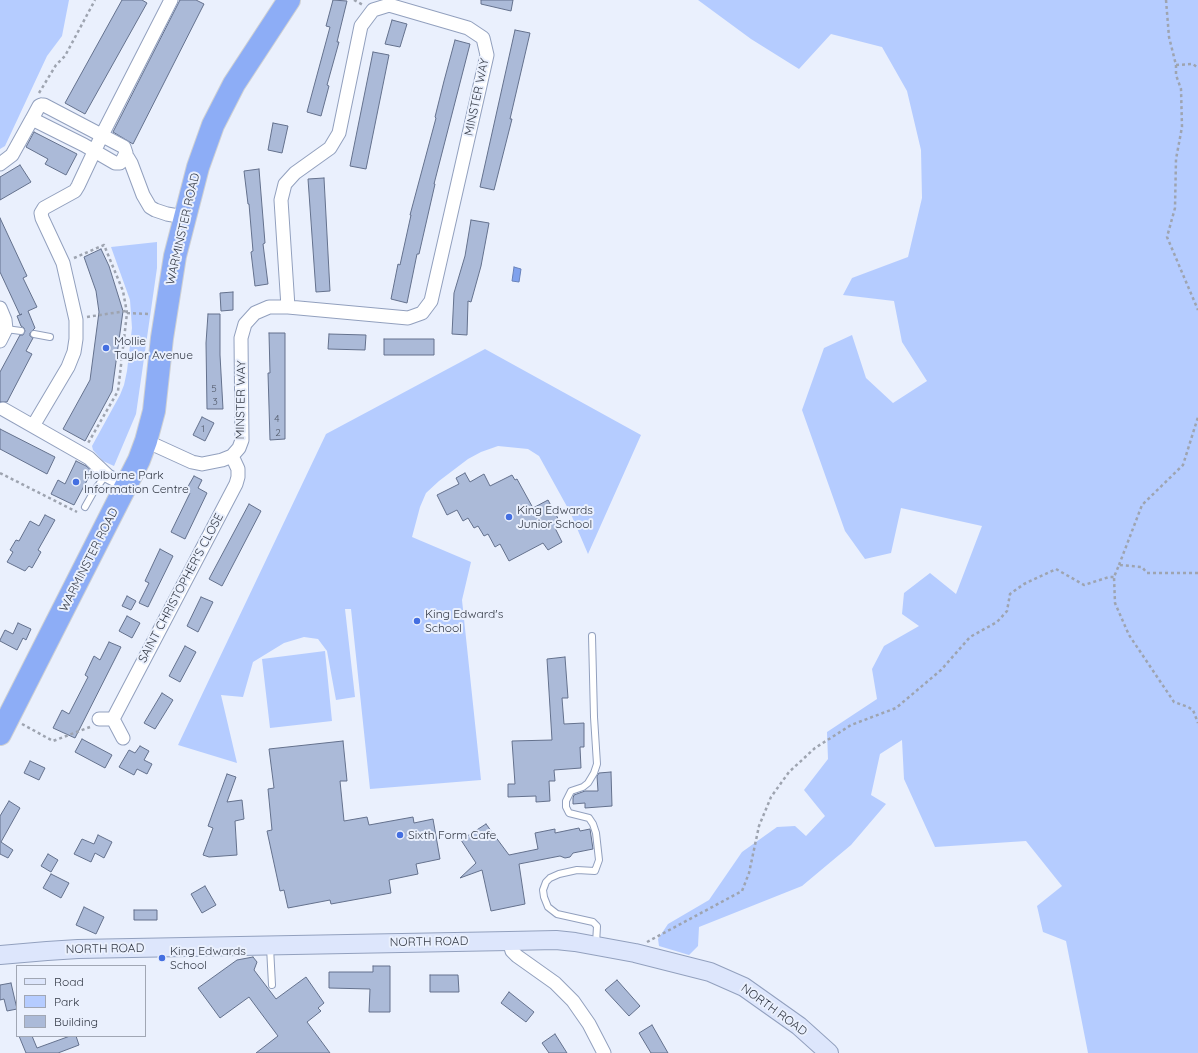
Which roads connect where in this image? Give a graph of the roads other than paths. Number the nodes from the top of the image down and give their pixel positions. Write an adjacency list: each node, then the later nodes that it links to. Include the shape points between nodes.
1 (171, 0): 4 (street)
2 (289, 0): 8 (highway, WARMINSTER ROAD, via 234,84 213,126)
3 (32, 119): 4 (street, via 39,106 44,105); 5 (street); 7 (street, via 12,155)
4 (102, 135): 5 (street); 6 (street, via 124,147)
5 (95, 151): 6 (street, via 115,163 120,163); 16 (street, via 75,191 44,208 41,213 63,263 76,320 76,339 68,367)
6 (125, 156): 8 (street, via 131,163 150,207)
7 (0, 164)
8 (184, 217): 17 (highway, WARMINSTER ROAD, via 162,338 154,411)
9 (288, 307): 9 (street, MINSTER WAY, via 282,200 285,184 295,173 330,148 339,133 361,26 373,10 389,6 468,28 483,38 487,55 431,301 422,313 408,318); 18 (street, MINSTER WAY, via 269,307 255,313 245,324 241,338 242,440)
10 (0, 308): 13 (street, via 5,320)
11 (21, 331): 13 (lane)
12 (34, 334): 14 (lane)
13 (3, 335)
14 (50, 337)
15 (3, 409): 16 (street)
16 (33, 426): 19 (street, via 82,454)
17 (146, 441): 18 (street, MINSTER WAY, via 202,464); 20 (highway, WARMINSTER ROAD)
18 (232, 456): 24 (street, SAINT CHRISTOPHER'S CLOSE, via 238,469 236,484)
19 (108, 476): 20 (street); 21 (lane, via 94,491)
20 (127, 486): 25 (highway, WARMINSTER ROAD)
21 (85, 507)
22 (592, 636): 28 (lane, via 597,764 588,783 571,791 566,807 569,813 589,818 593,824 599,860 595,871 577,870 559,874 546,882 543,890 548,907 557,914 592,922 597,926)
23 (99, 719): 24 (street)
24 (113, 719): 26 (street)
25 (4, 725)
26 (123, 738)
27 (509, 941): 28 (street, NORTH ROAD, via 556,940); 29 (street, NORTH ROAD); 32 (street, via 516,956 555,983 573,1001)
28 (595, 945): 33 (street, NORTH ROAD, via 710,972 744,986 799,1026)
29 (270, 946): 30 (street, NORTH ROAD, via 78,949); 31 (lane)
30 (0, 955)
31 (272, 985)
32 (604, 1053)
33 (829, 1053)

